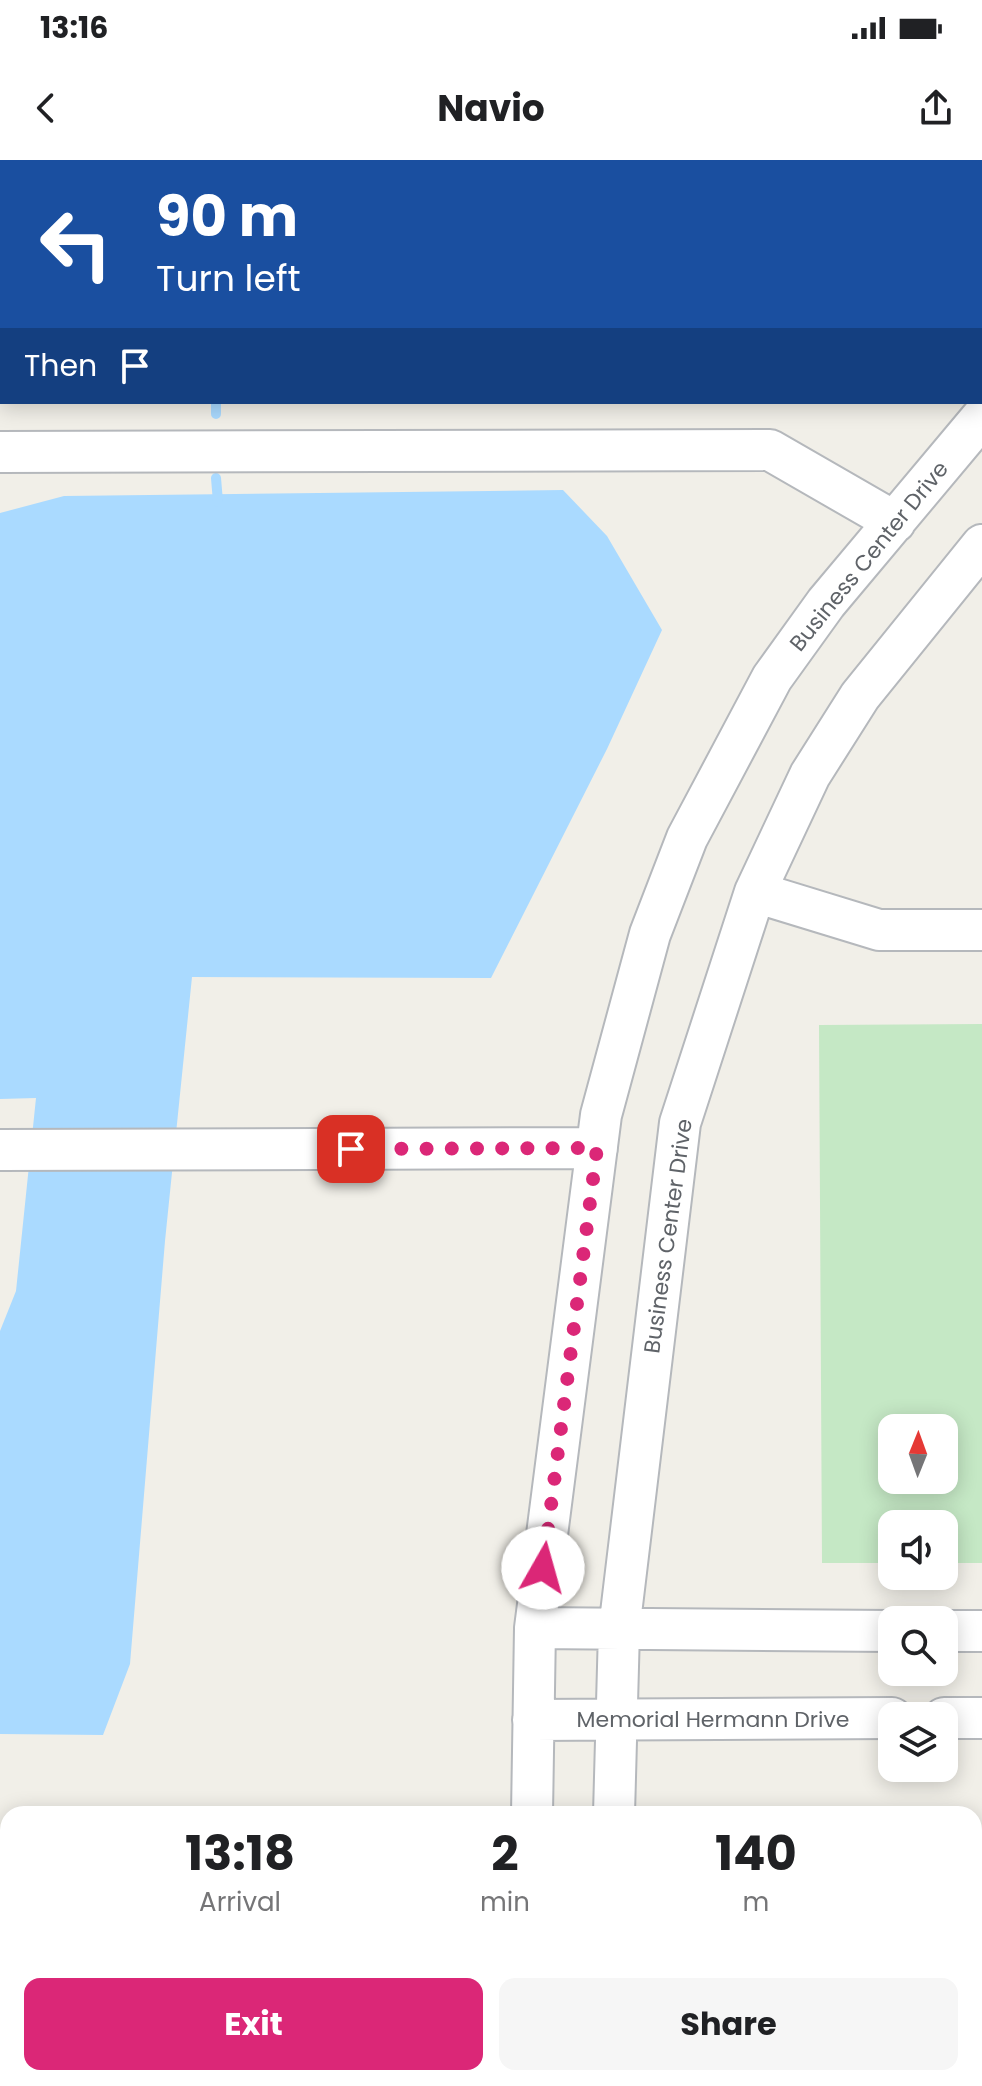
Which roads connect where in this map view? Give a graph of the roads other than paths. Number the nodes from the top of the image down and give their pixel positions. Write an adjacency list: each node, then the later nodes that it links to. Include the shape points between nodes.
1 (982, 417): 3 (street, Business Center Drive)
2 (0, 452): 3 (street, via 770,450)
3 (895, 522): 7 (street, Business Center Drive, via 826,603 772,678 687,838 628,1007)
4 (982, 545): 5 (street, Business Center Drive, via 860,696 810,775)
5 (755, 892): 6 (street, via 879,930); 10 (street, Business Center Drive, via 680,1123)
6 (982, 930)
7 (597, 1148): 8 (street); 9 (street, Business Center Drive)
8 (0, 1150)
9 (535, 1628): 10 (street); 18 (street, Business Center Drive)
10 (619, 1630): 11 (street); 14 (street, Business Center Drive)
11 (878, 1631)
12 (958, 1631): 13 (street)
13 (982, 1631)
14 (614, 1718): 15 (street, Memorial Hermann Drive); 18 (street, Memorial Hermann Drive); 20 (street, Business Center Drive)
15 (878, 1718)
16 (958, 1718): 17 (street)
17 (982, 1718)
18 (533, 1720): 19 (street, Business Center Drive)
19 (532, 1806)
20 (614, 1806)

